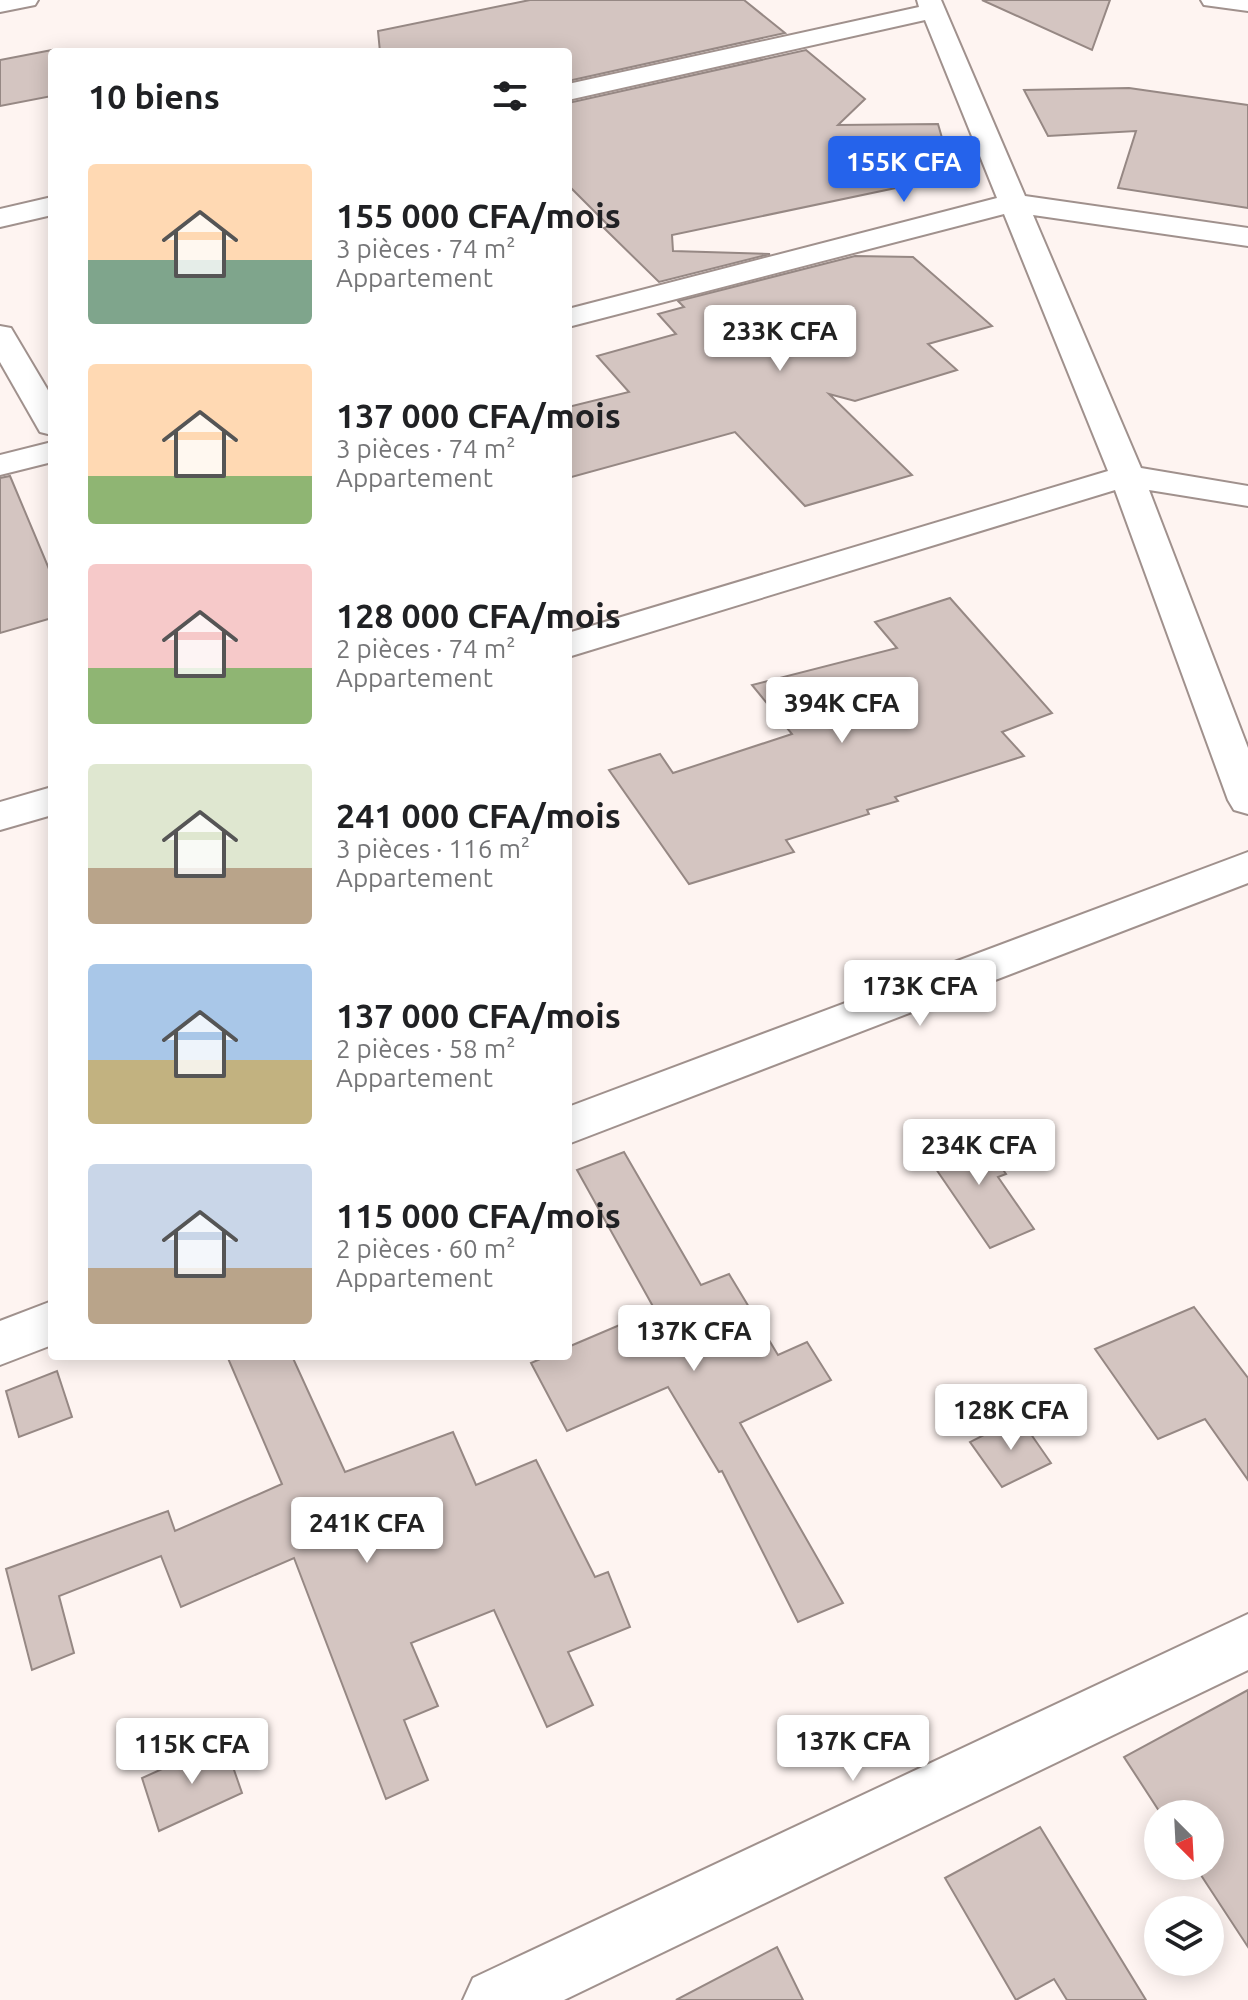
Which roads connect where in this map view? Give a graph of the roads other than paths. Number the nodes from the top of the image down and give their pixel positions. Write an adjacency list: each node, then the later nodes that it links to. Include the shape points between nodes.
1 (26, 0): 4 (street)
2 (1213, 0): 3 (street)
3 (1248, 4)
4 (0, 5)
5 (932, 6): 6 (street); 7 (street)
6 (572, 91)
7 (1012, 203): 10 (street); 11 (street); 16 (street)
8 (48, 207): 9 (street)
9 (0, 218)
10 (1248, 237)
11 (572, 317)
12 (0, 335): 13 (street)
13 (48, 418)
14 (48, 453): 15 (street)
15 (0, 465)
16 (1127, 476): 17 (street); 18 (street); 19 (street)
17 (1248, 496)
18 (572, 644)
19 (1248, 800)
20 (48, 802): 21 (street)
21 (0, 816)
22 (1248, 867): 23 (street)
23 (572, 1124)
24 (48, 1325): 25 (street)
25 (0, 1343)
26 (1248, 1641): 27 (street)
27 (495, 2000)

